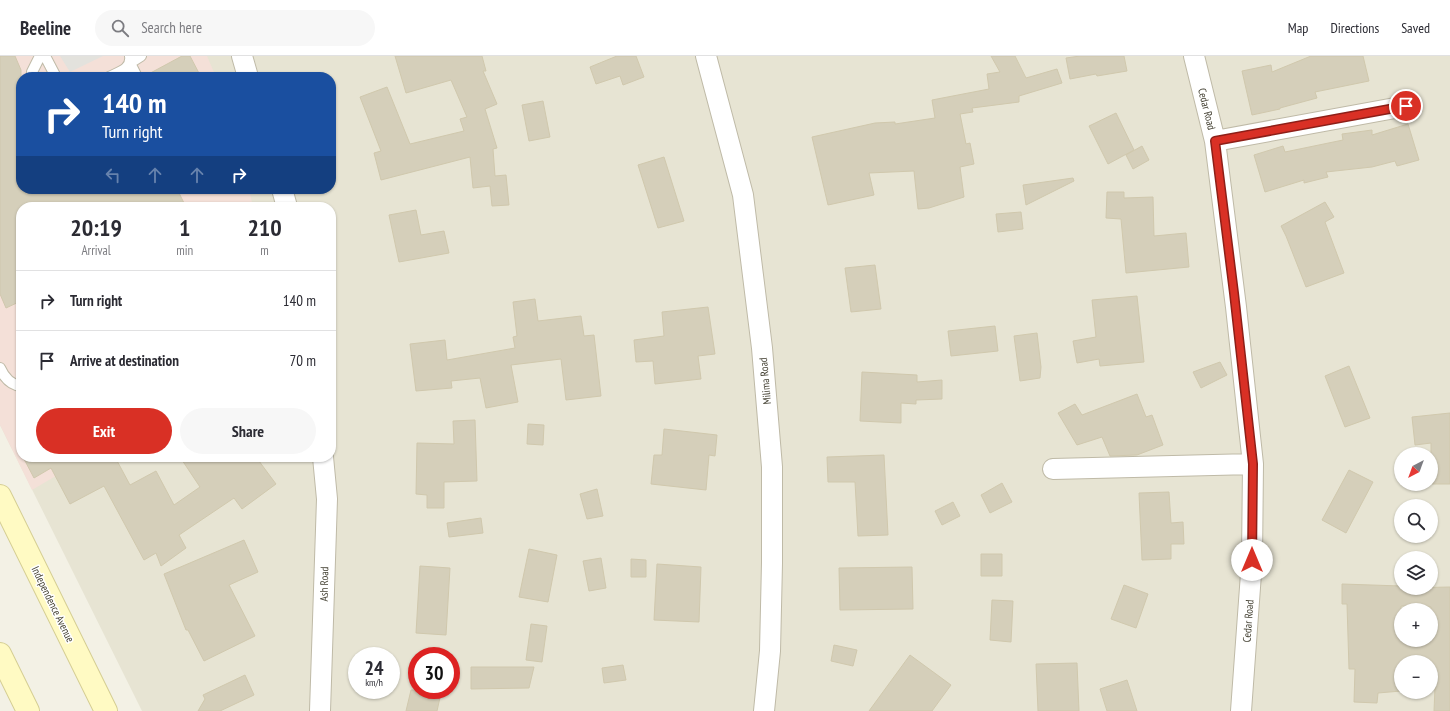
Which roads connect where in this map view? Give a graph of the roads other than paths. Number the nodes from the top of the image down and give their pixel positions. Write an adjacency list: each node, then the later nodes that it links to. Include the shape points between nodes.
1 (40, 56): 8 (lane)
2 (45, 56): 9 (lane)
3 (141, 56): 7 (lane)
4 (242, 56): 11 (street)
5 (706, 56): 25 (street, Milima Road, via 743,196 762,348 772,468 770,650)
6 (1194, 56): 13 (street, Cedar Road)
7 (127, 66): 10 (lane)
8 (32, 72)
9 (53, 72)
10 (117, 72)
11 (247, 72)
12 (1406, 106): 13 (street)
13 (1215, 141): 18 (street, Cedar Road)
14 (0, 368): 15 (lane)
15 (3, 380): 16 (lane)
16 (16, 386)
17 (323, 462): 24 (street, Ash Road, via 327,499)
18 (1253, 464): 19 (street); 26 (street, Cedar Road, via 1252,560)
19 (1053, 469)
20 (0, 496): 23 (main road, Independence Avenue)
21 (0, 654): 22 (main road)
22 (28, 711)
23 (106, 711)
24 (320, 711)
25 (764, 711)
26 (1241, 711)

